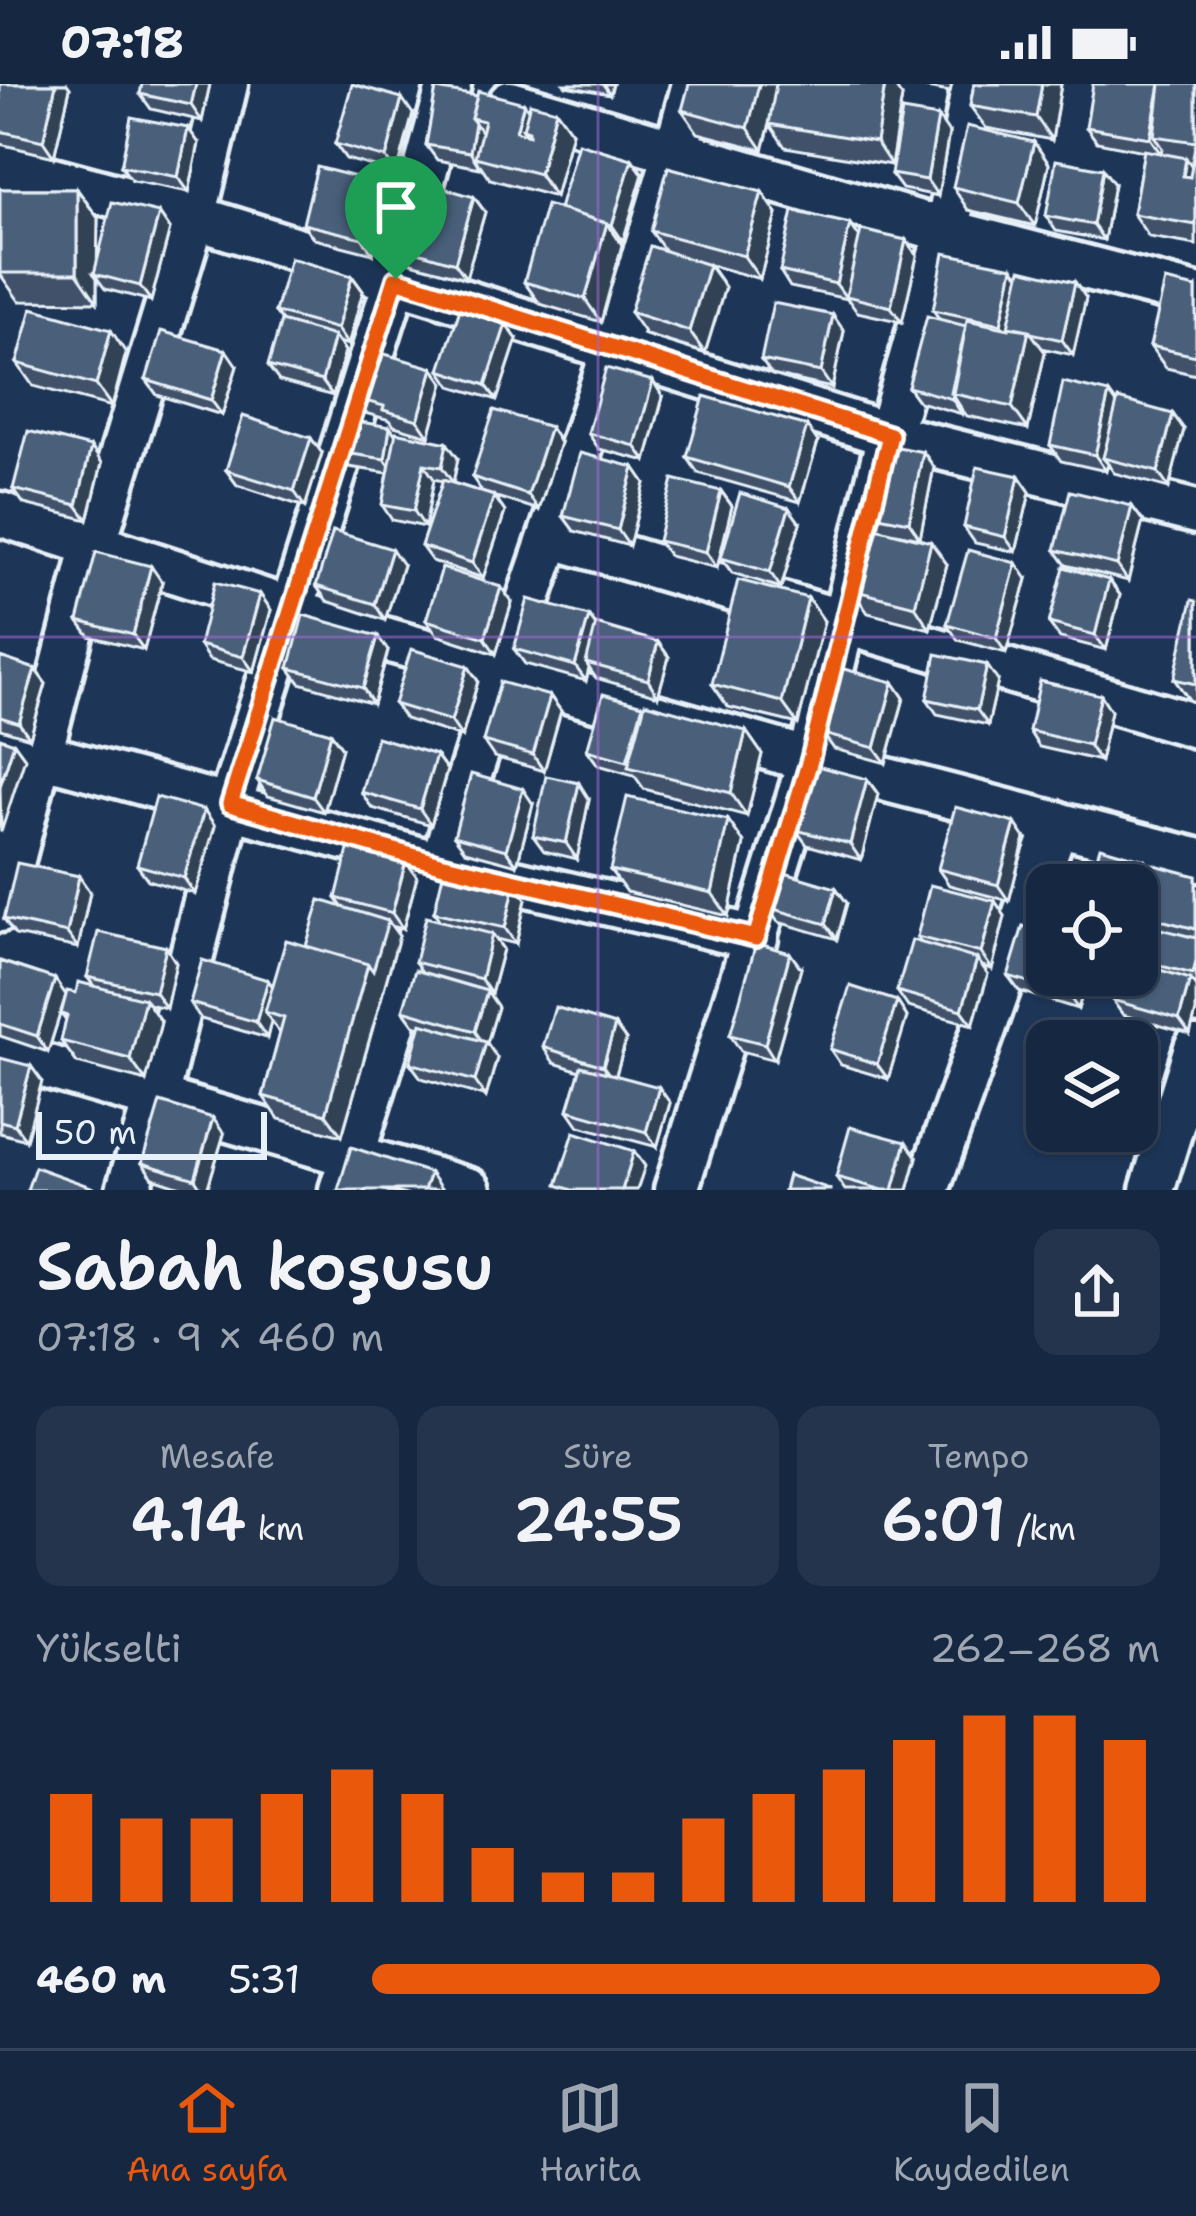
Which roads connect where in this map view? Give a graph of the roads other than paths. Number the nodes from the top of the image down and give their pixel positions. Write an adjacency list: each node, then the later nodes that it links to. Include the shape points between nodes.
1 (226, 84): 7 (street)
2 (448, 84): 5 (street); 9 (street)
3 (694, 84): 5 (street)
4 (974, 84): 8 (street)
5 (676, 154): 8 (street); 11 (street)
6 (0, 165): 7 (street)
7 (194, 218): 9 (street); 16 (street)
8 (947, 231): 10 (street); 12 (street)
9 (396, 279): 11 (street); 17 (street)
10 (1196, 296)
11 (612, 349): 12 (street); 15 (street)
12 (890, 435): 13 (street); 18 (street)
13 (1196, 512)
14 (0, 514): 16 (street)
15 (551, 536): 18 (street); 19 (street)
16 (94, 545): 17 (street); 22 (street)
17 (292, 609): 19 (street); 24 (street)
18 (846, 620): 20 (street); 23 (street)
19 (504, 670): 23 (street); 27 (street)
20 (1196, 726)
21 (0, 744): 22 (street)
22 (42, 755): 24 (street); 28 (street)
23 (810, 760): 25 (street); 29 (street)
24 (230, 804): 27 (street); 32 (street)
25 (1057, 823): 26 (street); 37 (street)
26 (1196, 860)
27 (440, 864): 29 (street); 33 (street)
28 (0, 910)
29 (756, 938): 36 (street)
30 (1196, 1048): 38 (street)
31 (0, 1053): 32 (street)
32 (156, 1098): 33 (street); 34 (street)
33 (347, 1172): 35 (street)
34 (128, 1190)
35 (469, 1190)
36 (676, 1190)
37 (927, 1190)
38 (1152, 1190)

